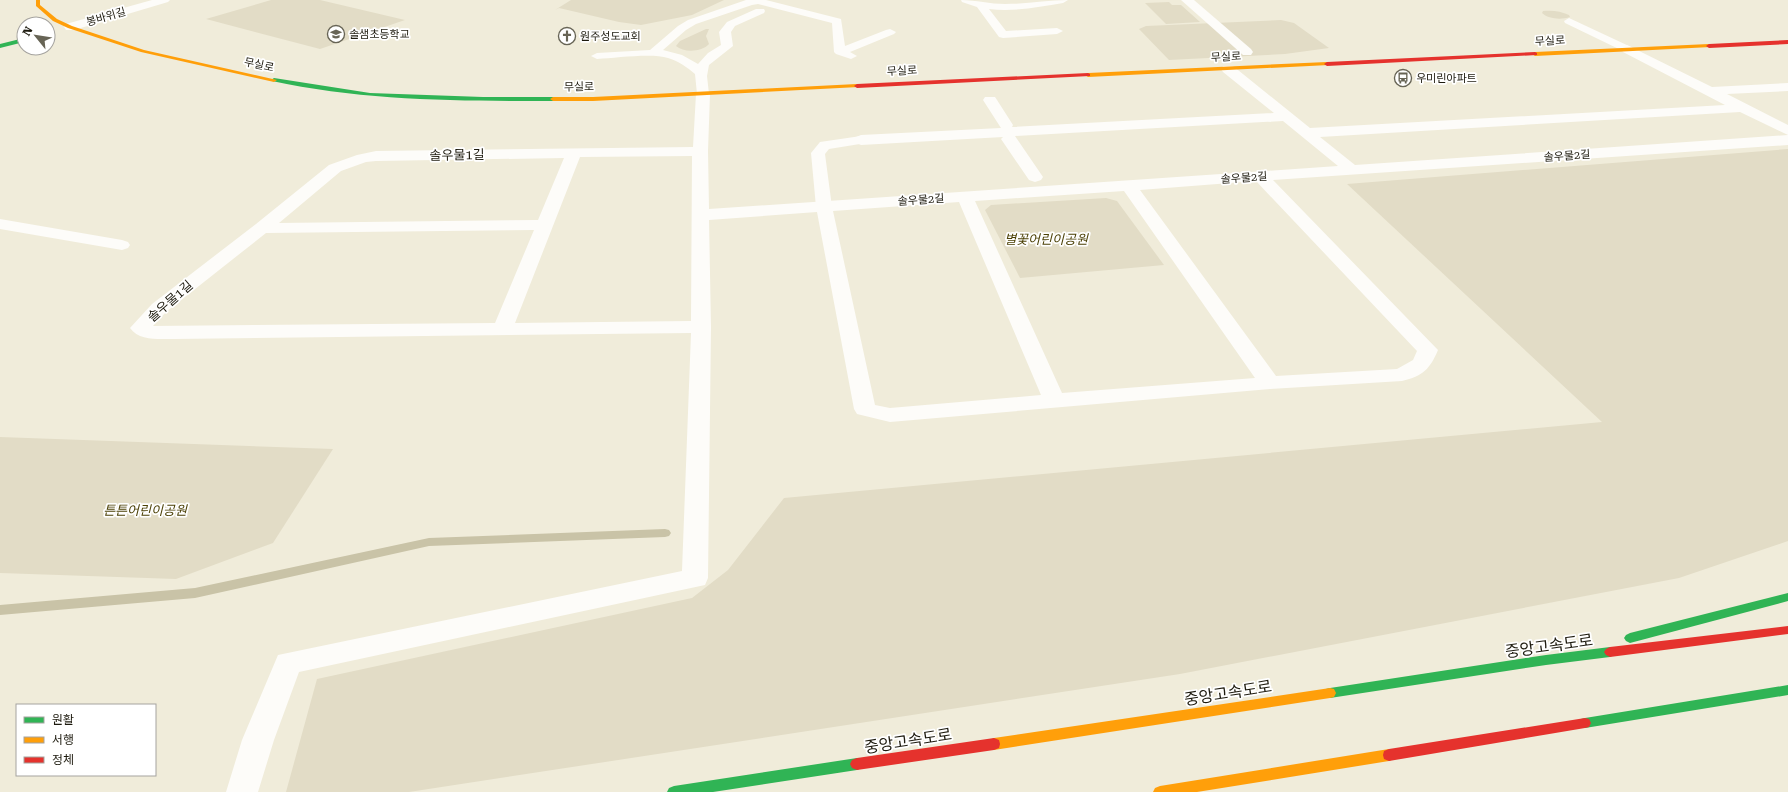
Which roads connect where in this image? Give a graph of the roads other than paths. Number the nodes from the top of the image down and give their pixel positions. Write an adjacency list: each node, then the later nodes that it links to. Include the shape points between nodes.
1 (38, 0): 10 (main road, 무실로, via 38,5 55,20)
2 (164, 0): 10 (street, 봉바위길)
3 (789, 0): 7 (lane)
4 (966, 0): 8 (lane)
5 (1064, 0): 8 (lane, via 1016,8)
6 (1187, 0): 19 (street)
7 (775, 4): 18 (lane, via 837,21); 20 (lane, via 750,2 692,22); 24 (lane, via 731,24 725,32 727,46 708,57)
8 (981, 5): 12 (lane, via 1004,35)
9 (1569, 21): 17 (lane)
10 (70, 27): 11 (main road); 27 (main road, 무실로, via 143,51 223,70 292,84 370,95 577,99)
11 (56, 31)
12 (1057, 31)
13 (890, 32): 18 (lane)
14 (16, 42): 16 (main road)
15 (1788, 42): 17 (main road, 무실로)
16 (0, 46)
17 (1627, 49): 23 (main road, 무실로); 26 (street)
18 (840, 52): 22 (lane)
19 (1247, 52)
20 (653, 53): 21 (lane); 24 (lane, via 665,52 690,63)
21 (597, 56)
22 (851, 56)
23 (1228, 69): 27 (main road, 무실로); 30 (street)
24 (700, 72): 27 (lane)
25 (1788, 87): 26 (street)
26 (1709, 91): 29 (street)
27 (703, 94): 35 (street)
28 (990, 100): 38 (street)
29 (1741, 108): 31 (street); 32 (street)
30 (1286, 117): 32 (street); 33 (street)
31 (1788, 131)
32 (1306, 133): 37 (street)
33 (861, 140): 42 (lane, via 825,146 818,153)
34 (1788, 140): 37 (street, 솔우물2길)
35 (700, 151): 36 (street, 솔우물1길); 43 (street)
36 (574, 153): 45 (street); 46 (street, 솔우물1길, via 363,158 335,168)
37 (1353, 171): 39 (street, 솔우물2길)
38 (1035, 177)
39 (1261, 178): 40 (street, 솔우물2길); 50 (street, via 1428,350 1422,364 1402,375)
40 (1129, 186): 41 (street, 솔우물2길); 50 (street)
41 (965, 197): 42 (street, 솔우물2길); 51 (street)
42 (824, 207): 43 (street, 솔우물2길); 51 (street, via 865,409 890,415)
43 (700, 215): 48 (street)
44 (0, 224): 47 (lane)
45 (545, 225): 46 (street); 49 (street)
46 (262, 228): 49 (street, 솔우물1길, via 159,308 140,328 149,332 173,333)
47 (122, 245)
48 (701, 327): 49 (street, 솔우물1길); 56 (street, via 695,578 288,663 258,740)
49 (504, 329)
50 (1270, 383): 51 (street)
51 (1054, 400)
52 (1788, 597): 54 (main road)
53 (1788, 630): 54 (main road, 중앙고속도로)
54 (1546, 660): 57 (main road, 중앙고속도로)
55 (1788, 690): 58 (main road)
56 (242, 792)
57 (674, 792)
58 (1160, 792)

